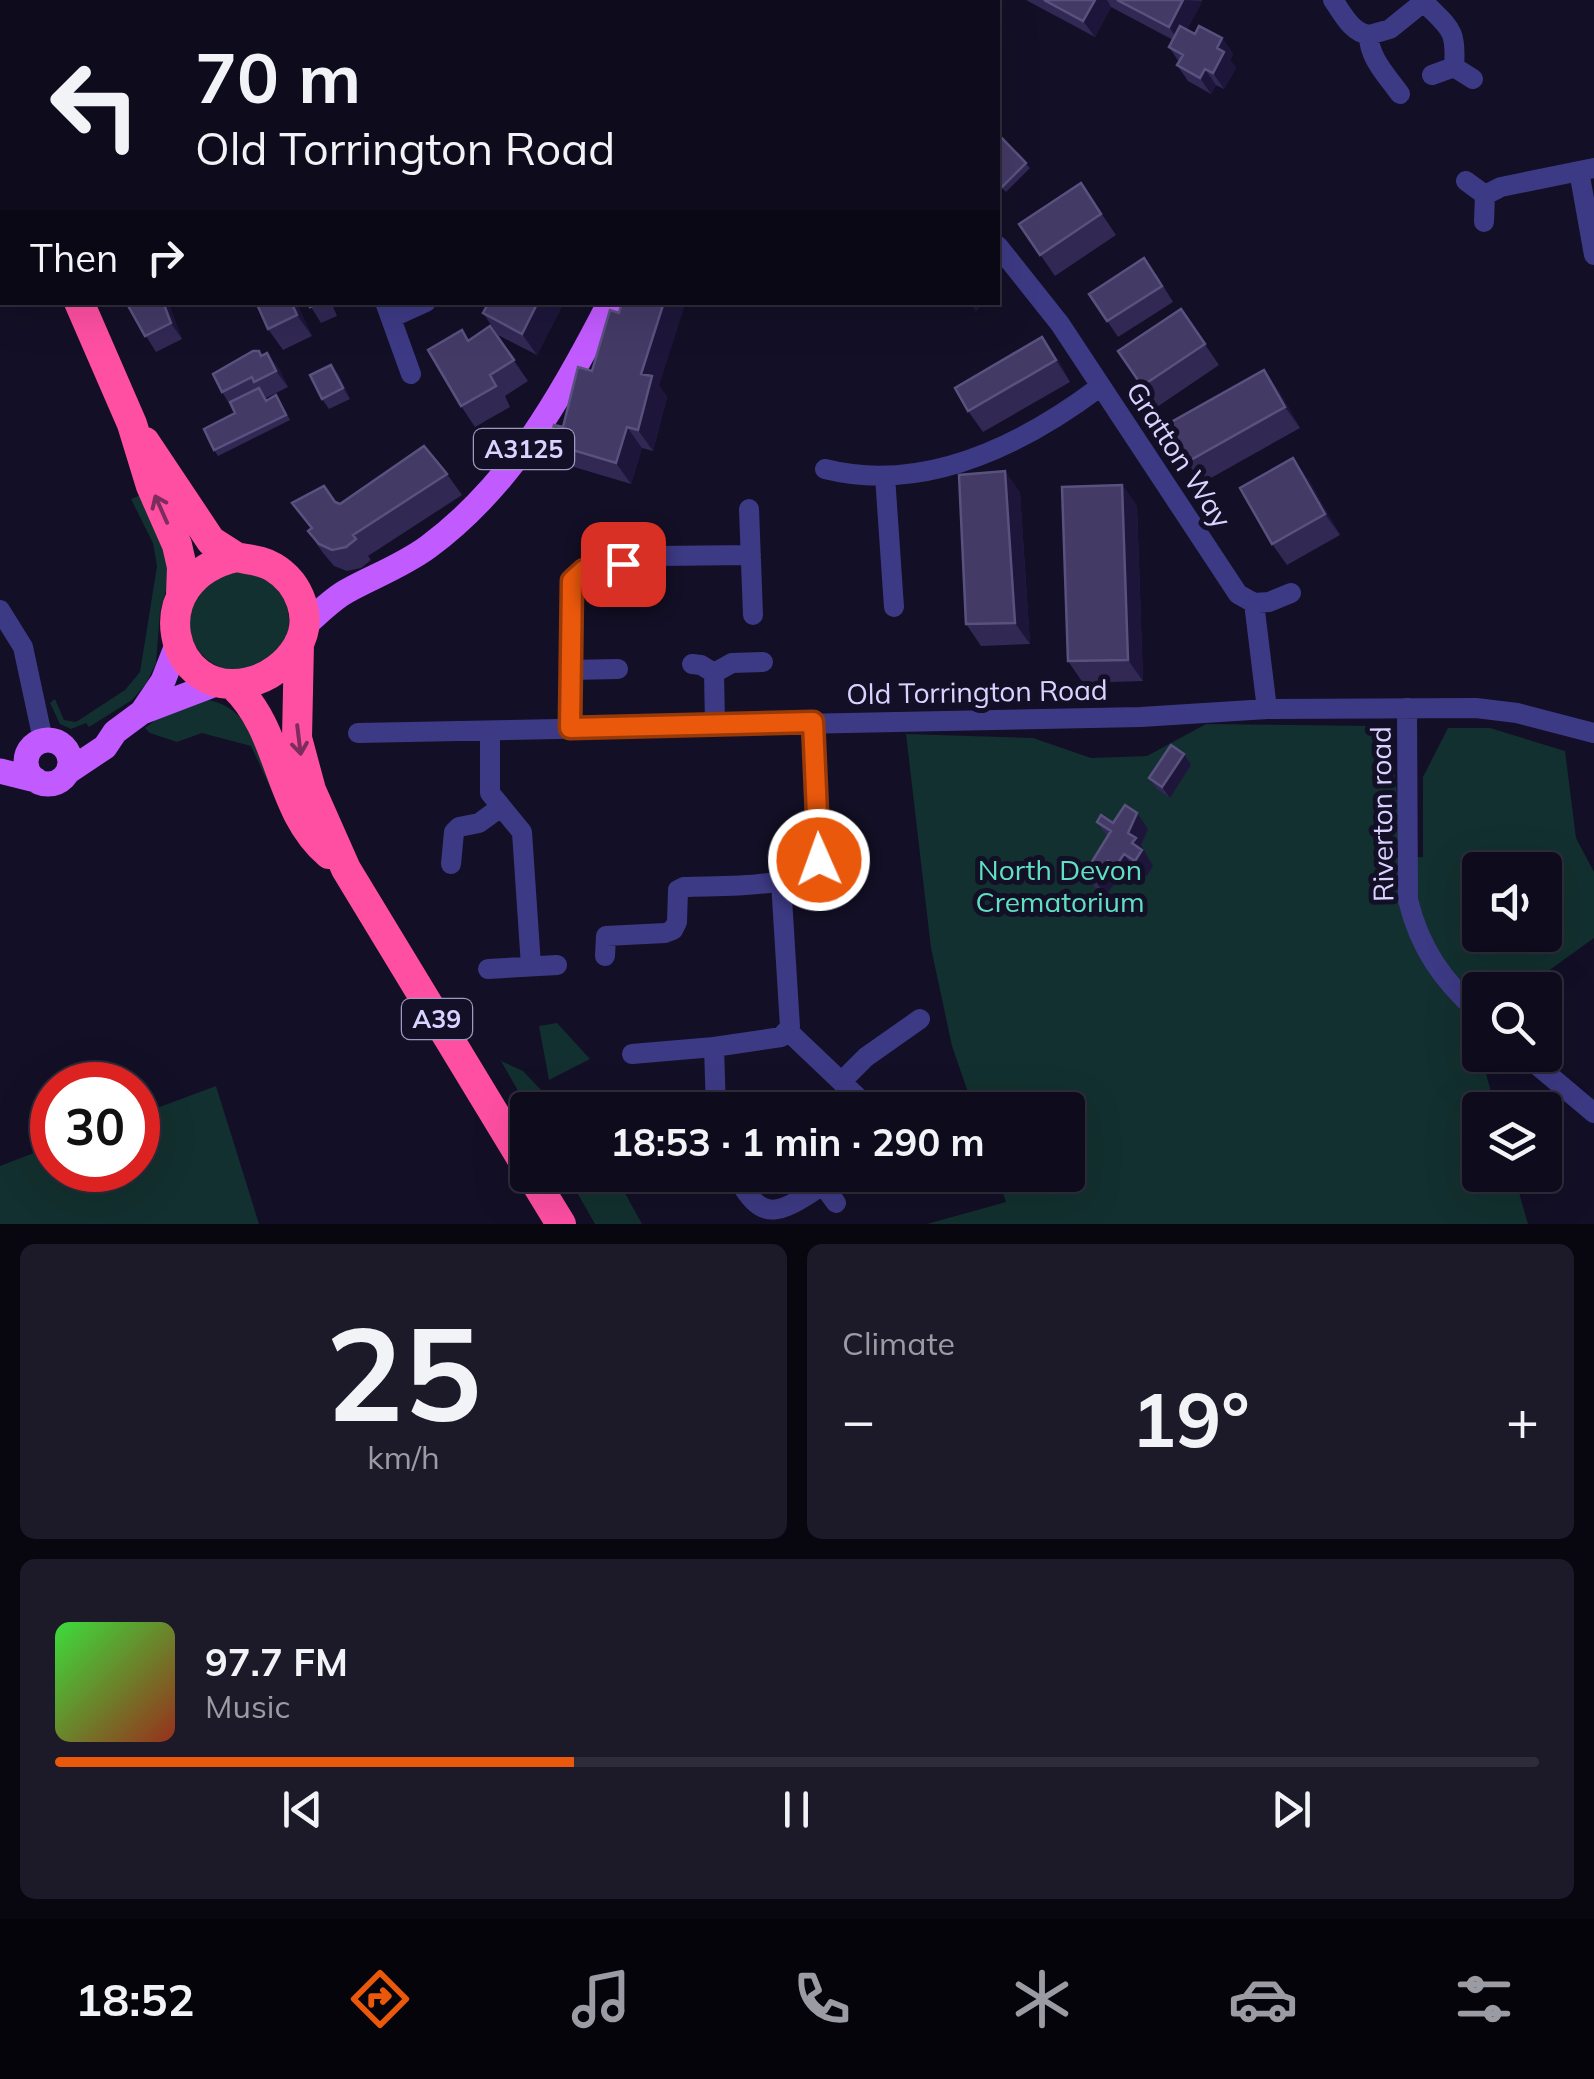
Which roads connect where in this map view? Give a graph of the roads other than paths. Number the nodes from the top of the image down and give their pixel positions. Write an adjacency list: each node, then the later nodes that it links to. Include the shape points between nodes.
1 (1333, 0): 3 (street, via 1351,26)
2 (1425, 1): 3 (street, via 1390,29); 4 (street, via 1453,33)
3 (1369, 36): 7 (street)
4 (1454, 66): 5 (street); 6 (street)
5 (1432, 76)
6 (1474, 79)
7 (1400, 94)
8 (1586, 170): 10 (street); 13 (street)
9 (1466, 181): 10 (street)
10 (1485, 195): 11 (street)
11 (1484, 222)
12 (1000, 248): 18 (street, Gratton Way)
13 (1594, 252)
14 (80, 305): 19 (highway)
15 (608, 305): 26 (main road, A3125, via 557,400 494,487 428,546)
16 (388, 310): 17 (street)
17 (410, 374)
18 (1102, 386): 21 (street, via 1005,448); 29 (street, Gratton Way, via 1238,594)
19 (132, 424): 24 (highway, via 211,541); 28 (highway, one-way to 19, via 176,545)
20 (825, 469): 21 (street)
21 (884, 476): 30 (street)
22 (749, 509): 23 (street)
23 (750, 556): 32 (street); 38 (street, via 668,555 584,570 570,591)
24 (236, 558): 25 (highway, via 269,565); 28 (highway, via 208,568)
25 (291, 583): 26 (main road); 33 (highway, via 303,605)
26 (346, 591): 33 (main road, A3125)
27 (1291, 593): 29 (street)
28 (181, 595): 34 (highway, via 174,612)
29 (1254, 603): 42 (street)
30 (894, 607)
31 (0, 610): 51 (street, via 23,647)
32 (753, 615)
33 (302, 634): 40 (highway, via 274,671); 57 (highway, A39, one-way to 57, via 296,738 310,790)
34 (176, 645): 40 (highway, via 200,673); 43 (main road)
35 (762, 662): 39 (street, via 732,663)
36 (692, 664): 39 (street)
37 (618, 669): 38 (street)
38 (570, 670): 46 (street)
39 (714, 673): 45 (street)
40 (226, 684): 43 (main road); 57 (highway, A39, via 260,717 300,816 317,844)
41 (1408, 708): 42 (street, Old Torrington Road); 50 (street, Old Torrington Road, via 1517,713); 63 (street, Riverton road, via 1408,900 1428,956)
42 (1267, 709): 44 (street, Old Torrington Road)
43 (142, 712): 47 (main road)
44 (813, 722): 45 (street, Old Torrington Road); 58 (street, via 819,860)
45 (715, 724): 46 (street, Old Torrington Road)
46 (570, 728): 48 (street, Old Torrington Road)
47 (116, 732): 51 (main road); 53 (main road)
48 (490, 732): 49 (street, Old Torrington Road); 55 (street, via 490,793)
49 (358, 733)
50 (1594, 733)
51 (45, 746): 52 (main road); 53 (main road, via 70,757); 54 (main road, via 27,768)
52 (0, 770): 54 (main road)
53 (69, 771): 54 (main road, via 58,782)
54 (36, 780)
55 (501, 807): 56 (street, via 454,832); 61 (street, via 522,832)
56 (451, 864)
57 (346, 870): 73 (highway, A39)
58 (781, 882): 59 (street, via 684,887 678,890 673,930); 65 (street)
59 (604, 936)
60 (557, 965): 61 (street)
61 (532, 966): 62 (street)
62 (488, 969)
63 (1462, 997)
64 (920, 1019): 69 (street)
65 (788, 1030): 66 (street, via 781,1037); 69 (street)
66 (714, 1047): 67 (street); 70 (street)
67 (632, 1054)
68 (1546, 1072): 72 (street)
69 (843, 1080): 71 (street)
70 (715, 1092)
71 (854, 1092)
72 (1594, 1112)
73 (510, 1141)
74 (542, 1192): 79 (highway, A39)
75 (745, 1192): 76 (street, via 765,1218 776,1218)
76 (806, 1192)
77 (828, 1192): 78 (street)
78 (836, 1203)
79 (562, 1224)

